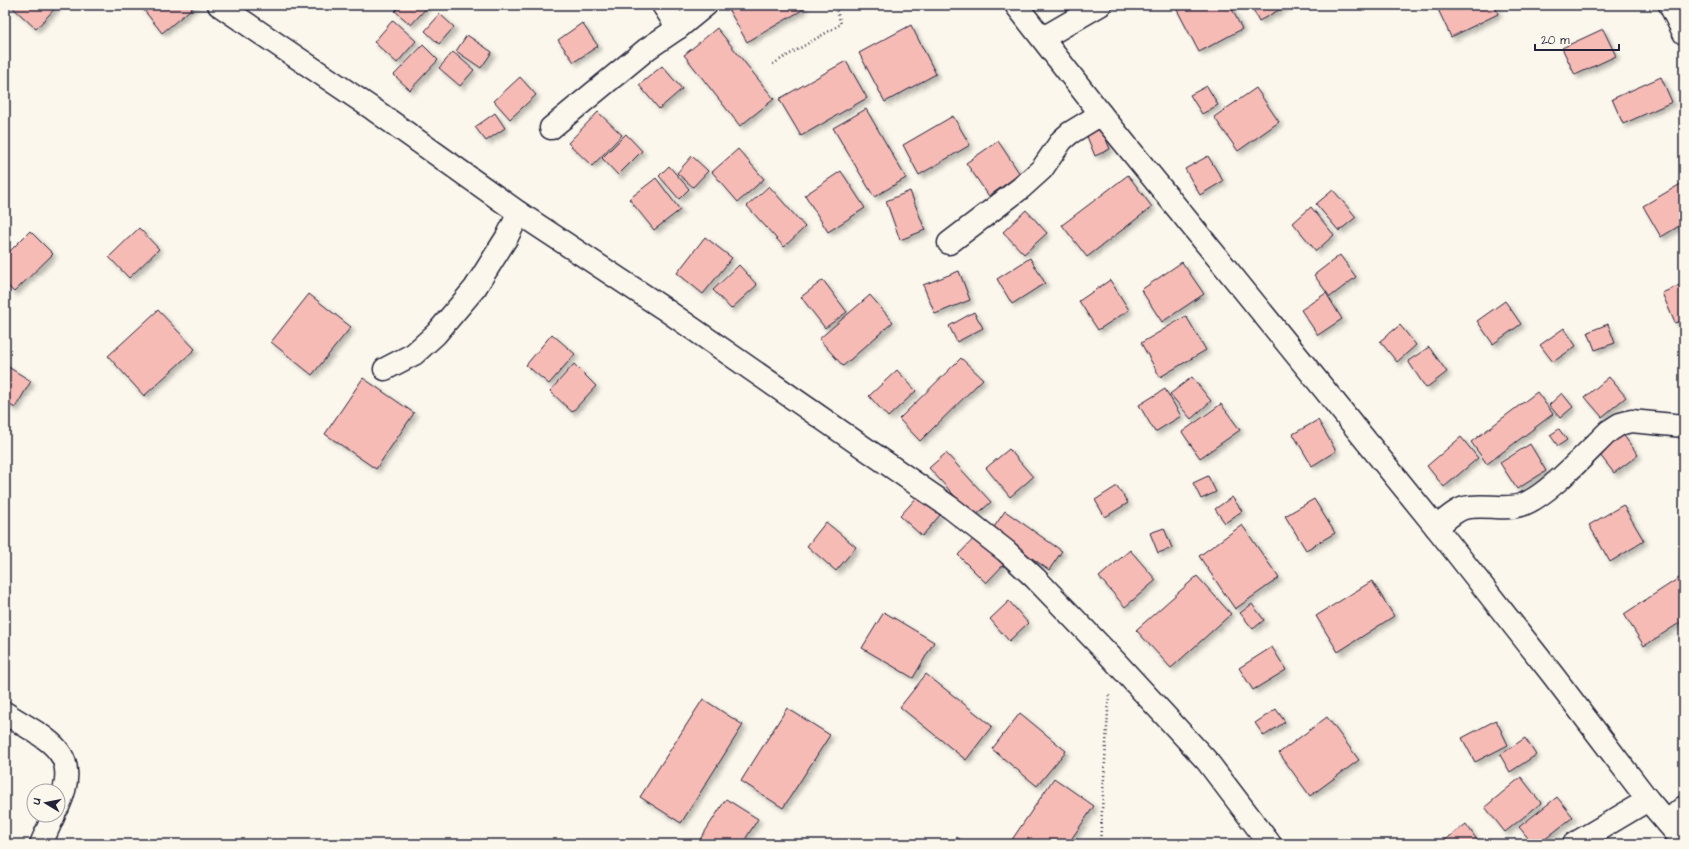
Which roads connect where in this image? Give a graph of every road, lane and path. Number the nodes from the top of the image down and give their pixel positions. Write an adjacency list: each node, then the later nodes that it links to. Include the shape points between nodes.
1 (219, 5): 14 (street)
2 (663, 5): 8 (street)
3 (706, 5): 8 (street)
4 (835, 5): 11 (path, via 840,24)
5 (1016, 5): 10 (street)
6 (1100, 5): 10 (street)
7 (1670, 5): 9 (street)
8 (678, 28): 13 (street, via 647,49)
9 (1684, 33)
10 (1043, 38): 12 (street)
11 (773, 64)
12 (1101, 114): 15 (street, via 1070,133 1062,140 1042,169); 18 (street)
13 (551, 128)
14 (519, 213): 16 (street, via 475,288 436,334 414,354); 19 (street, via 656,303 977,528 1035,578)
15 (949, 243)
16 (385, 369)
17 (1684, 426): 18 (street, via 1631,421 1620,424 1609,431 1537,498 1505,508 1464,508)
18 (1436, 527): 22 (street)
19 (1112, 658): 28 (path); 29 (street, via 1207,761)
20 (5, 713): 21 (street, via 60,751 66,765)
21 (66, 784)
22 (1648, 800): 24 (street); 30 (street)
23 (1684, 807): 24 (street)
24 (1667, 822): 26 (street)
25 (50, 823): 27 (street)
26 (1684, 842)
27 (41, 844)
28 (1100, 844)
29 (1270, 844)
30 (1574, 844)

